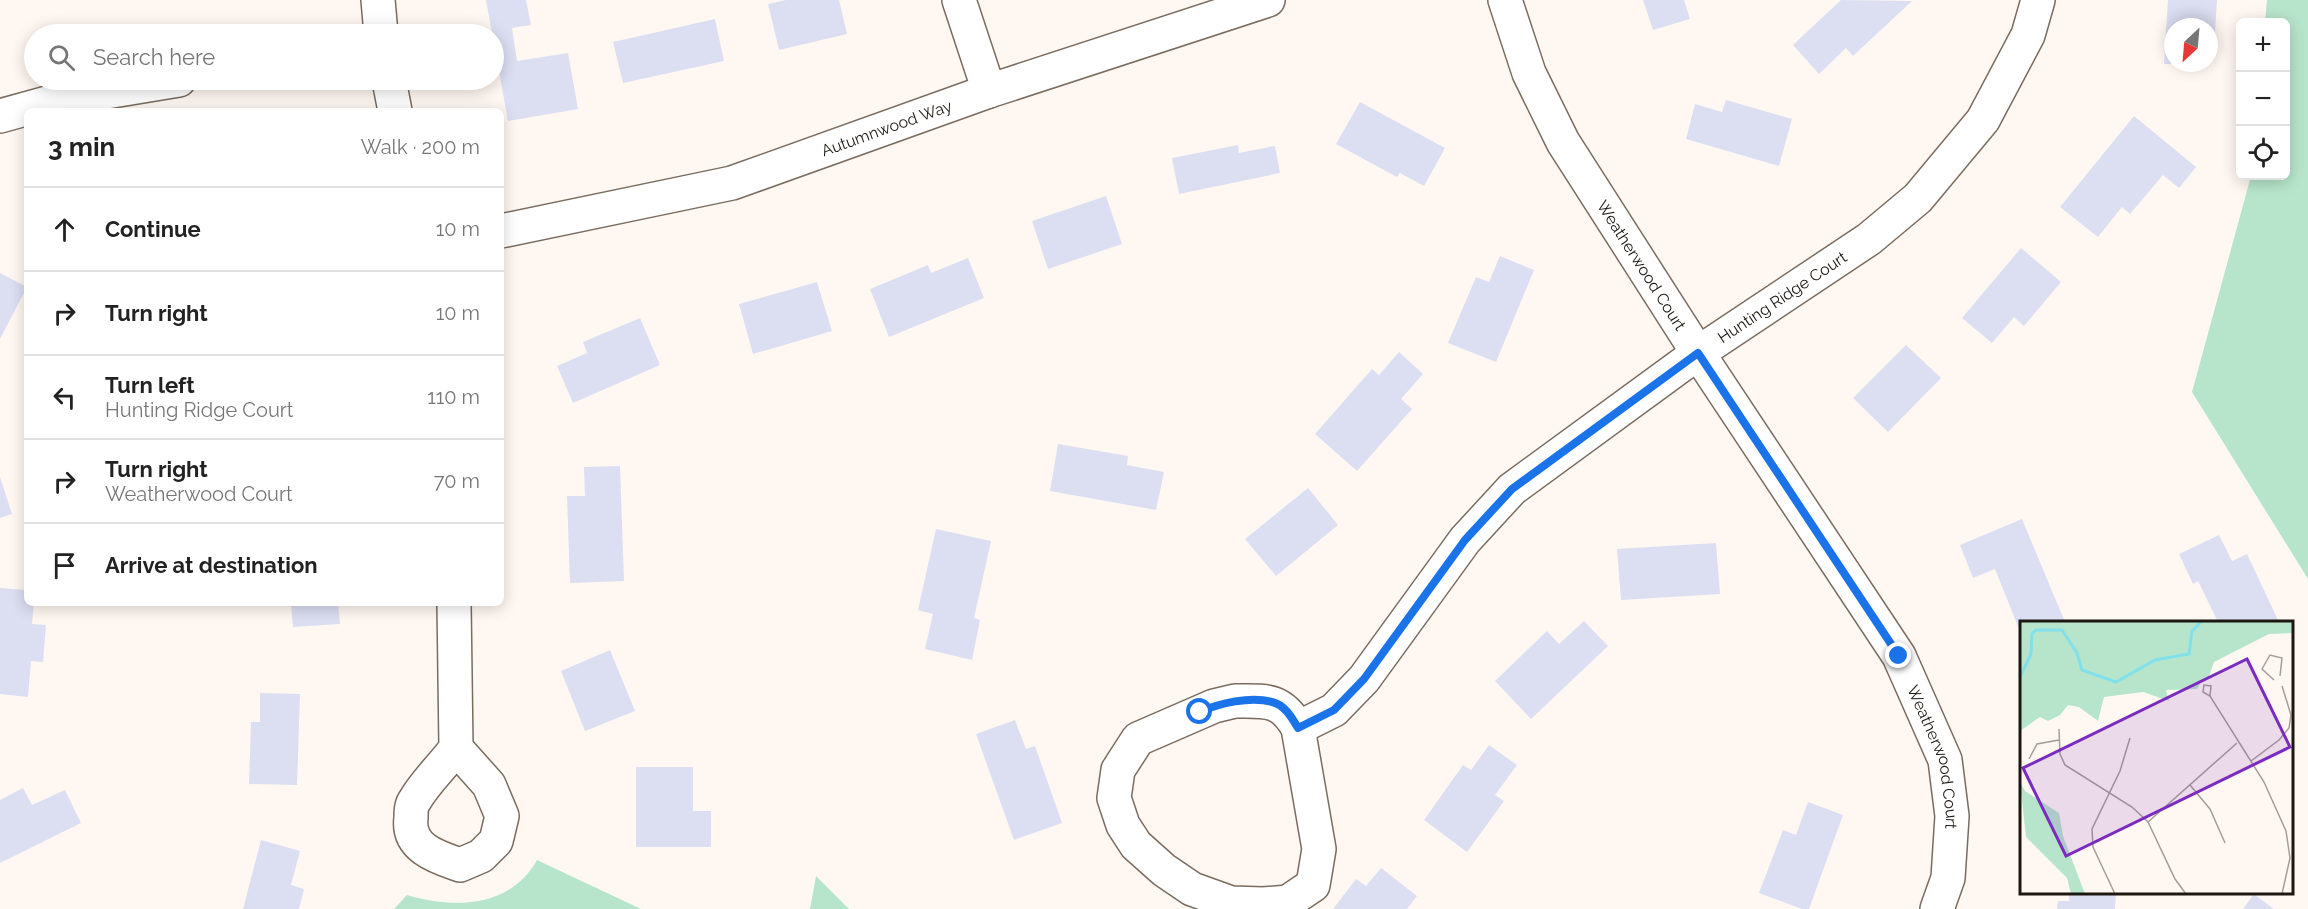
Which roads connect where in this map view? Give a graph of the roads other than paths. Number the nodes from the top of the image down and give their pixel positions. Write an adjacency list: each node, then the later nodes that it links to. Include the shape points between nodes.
1 (378, 0): 6 (street)
2 (959, 0): 9 (street)
3 (1268, 0): 9 (street, Autumnwood Way)
4 (1505, 0): 15 (street, Weatherwood Court, via 1529,73 1563,142)
5 (2037, 0): 15 (street, Hunting Ridge Court, via 2028,34 1983,120 1918,198 1869,239)
6 (380, 24)
7 (118, 90): 10 (street)
8 (391, 90): 11 (street)
9 (989, 91): 14 (street, Autumnwood Way, via 732,183)
10 (29, 108)
11 (394, 108)
12 (24, 109): 13 (street)
13 (0, 116)
14 (504, 230)
15 (1698, 353): 17 (street, Hunting Ridge Court, via 1512,489 1465,540 1364,679 1334,710); 19 (street, Weatherwood Court, via 1899,656 1945,760 1952,816 1948,878)
16 (454, 606): 18 (street)
17 (1298, 728): 17 (street, via 1319,849 1313,885 1288,902 1231,903 1192,889 1136,846 1113,798 1118,770 1138,739 1214,706 1235,701 1273,702 1290,713)
18 (456, 748)
19 (1937, 909)

